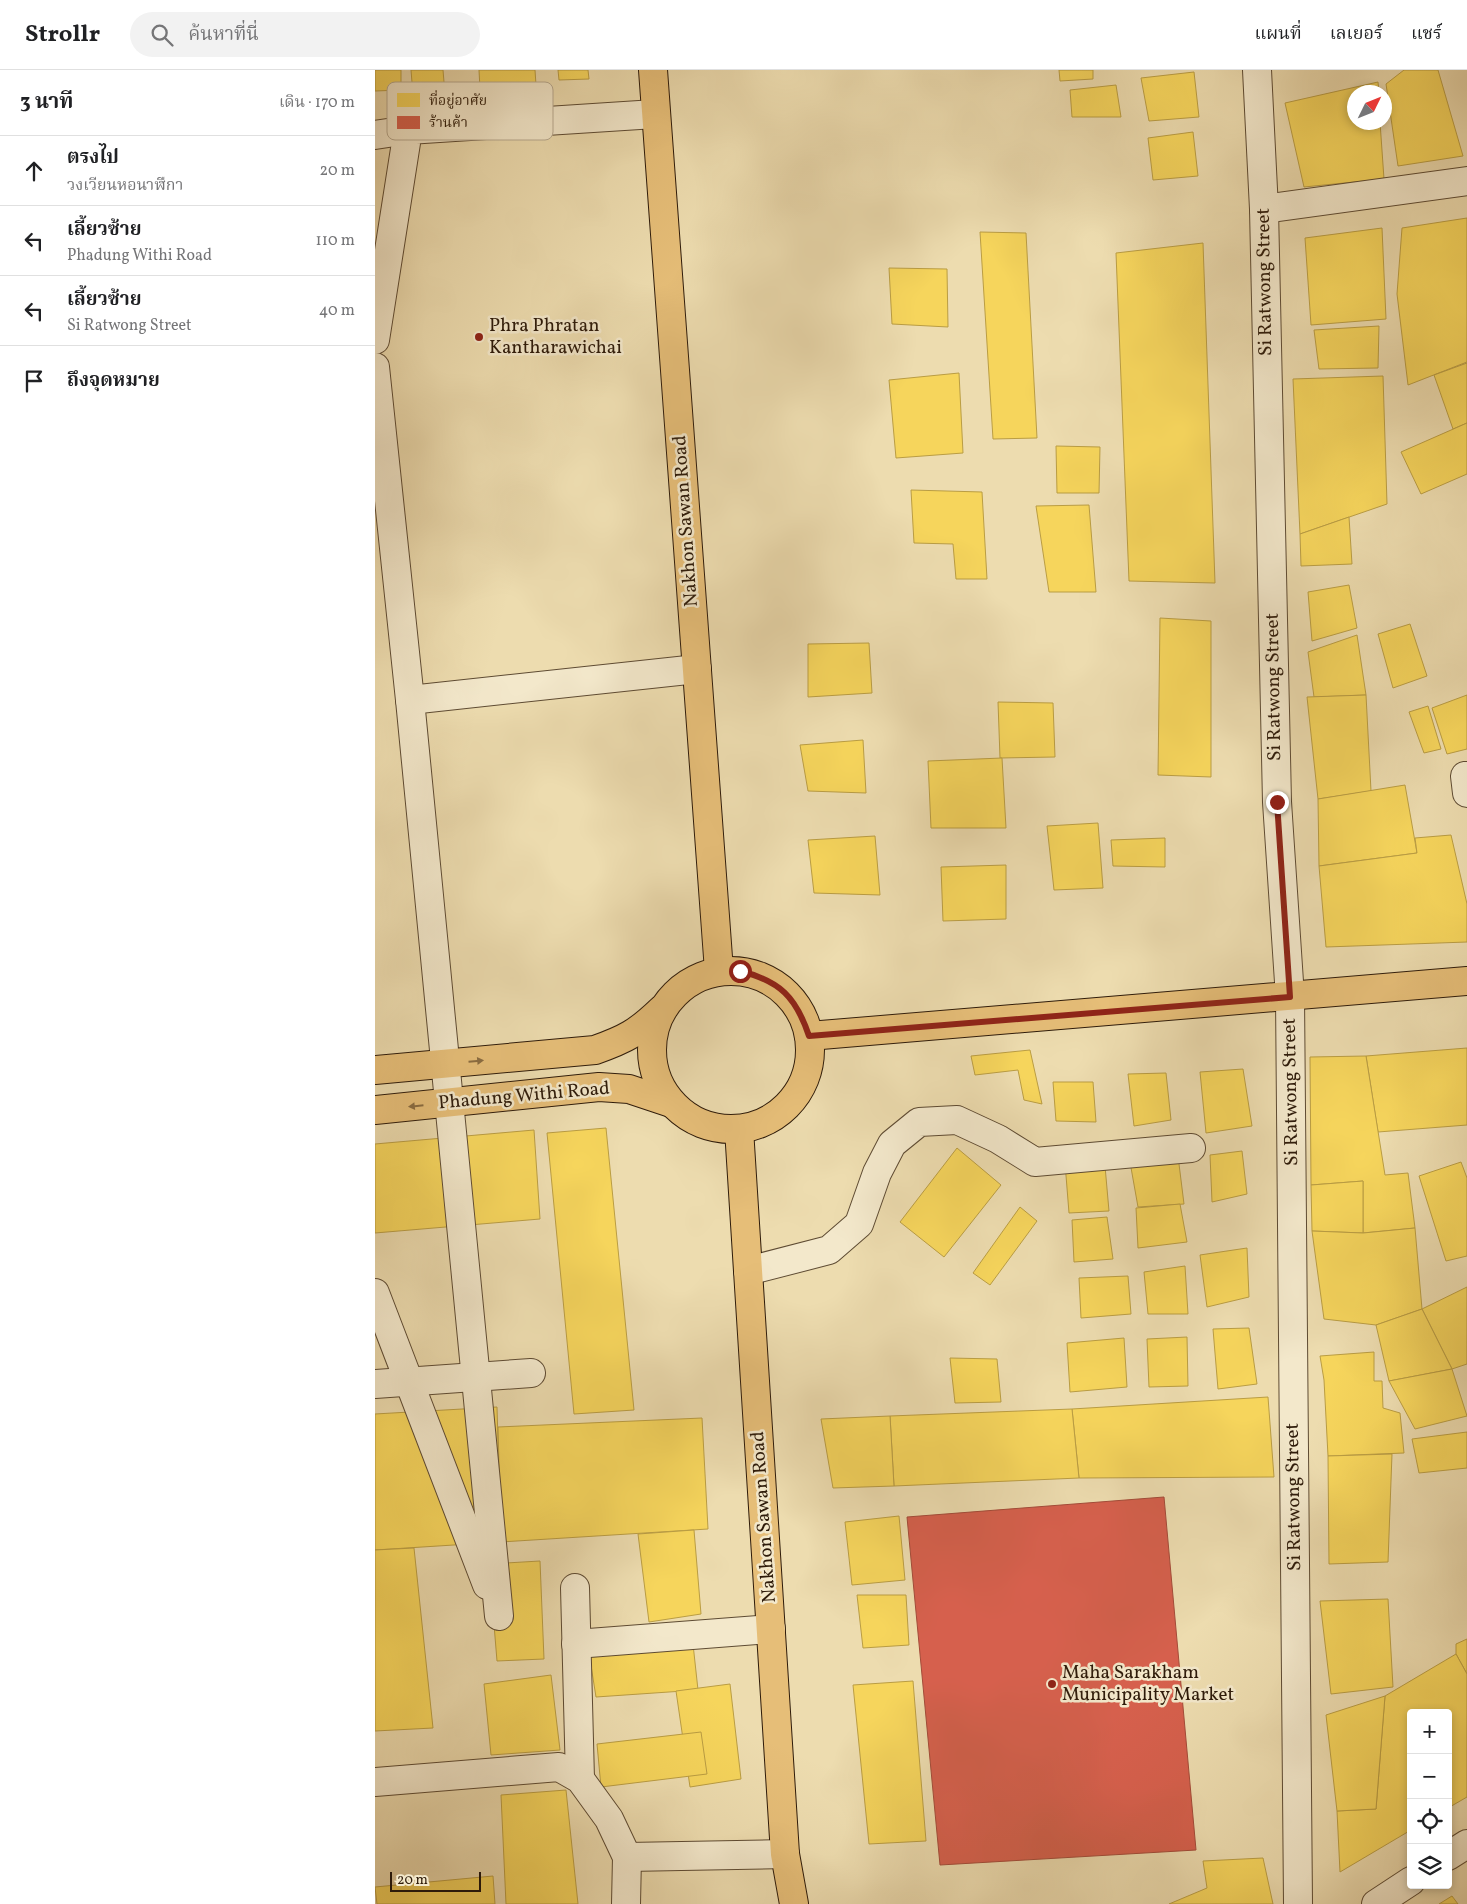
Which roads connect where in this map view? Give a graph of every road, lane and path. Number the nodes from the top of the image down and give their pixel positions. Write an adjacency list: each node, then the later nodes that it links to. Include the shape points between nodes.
1 (653, 70): 3 (main road, Nakhon Sawan Road)
2 (1257, 70): 7 (street, Si Ratwong Street)
3 (655, 114): 4 (street); 10 (main road, Nakhon Sawan Road)
4 (553, 121)
5 (407, 140): 8 (street)
6 (1467, 181): 7 (street)
7 (1264, 209): 14 (street, Si Ratwong Street, via 1277,802)
8 (375, 340)
9 (375, 367): 11 (street)
10 (697, 669): 11 (street); 12 (main road, Nakhon Sawan Road)
11 (410, 700): 28 (street)
12 (719, 971): 15 (main road, via 697,978 676,991); 16 (main road, via 753,974 777,986 803,1016)
13 (1467, 981): 14 (main road)
14 (1290, 997): 16 (main road); 40 (street, Si Ratwong Street)
15 (661, 1010): 17 (main road, Phadung Withi Road, one-way to 15, via 595,1050 642,1029); 18 (main road, via 653,1033 651,1058 658,1082)
16 (809, 1036): 20 (main road, via 809,1062 801,1087 785,1108 764,1122)
17 (375, 1070)
18 (671, 1103): 19 (main road, Phadung Withi Road, one-way to 19, via 629,1089 599,1087); 20 (main road, via 691,1119 714,1128)
19 (375, 1110)
20 (739, 1130): 22 (main road, Nakhon Sawan Road)
21 (1191, 1148): 22 (street, via 1035,1162 998,1139 957,1120 919,1122 892,1144 877,1173 859,1224 829,1250)
22 (748, 1271): 29 (main road, Nakhon Sawan Road)
23 (375, 1293): 28 (street)
24 (375, 1326): 28 (street)
25 (531, 1373): 26 (street)
26 (375, 1384)
27 (575, 1588): 30 (street)
28 (499, 1616)
29 (771, 1629): 30 (street); 35 (main road, Nakhon Sawan Road)
30 (576, 1644): 31 (street)
31 (580, 1779): 32 (street, via 559,1767); 36 (street, via 609,1819)
32 (375, 1782)
33 (1467, 1844): 34 (street)
34 (1452, 1853)
35 (785, 1854): 36 (street); 39 (main road, Nakhon Sawan Road)
36 (627, 1857): 38 (street)
37 (1407, 1884): 41 (street)
38 (626, 1904)
39 (794, 1904)
40 (1298, 1904)
41 (1377, 1904)

